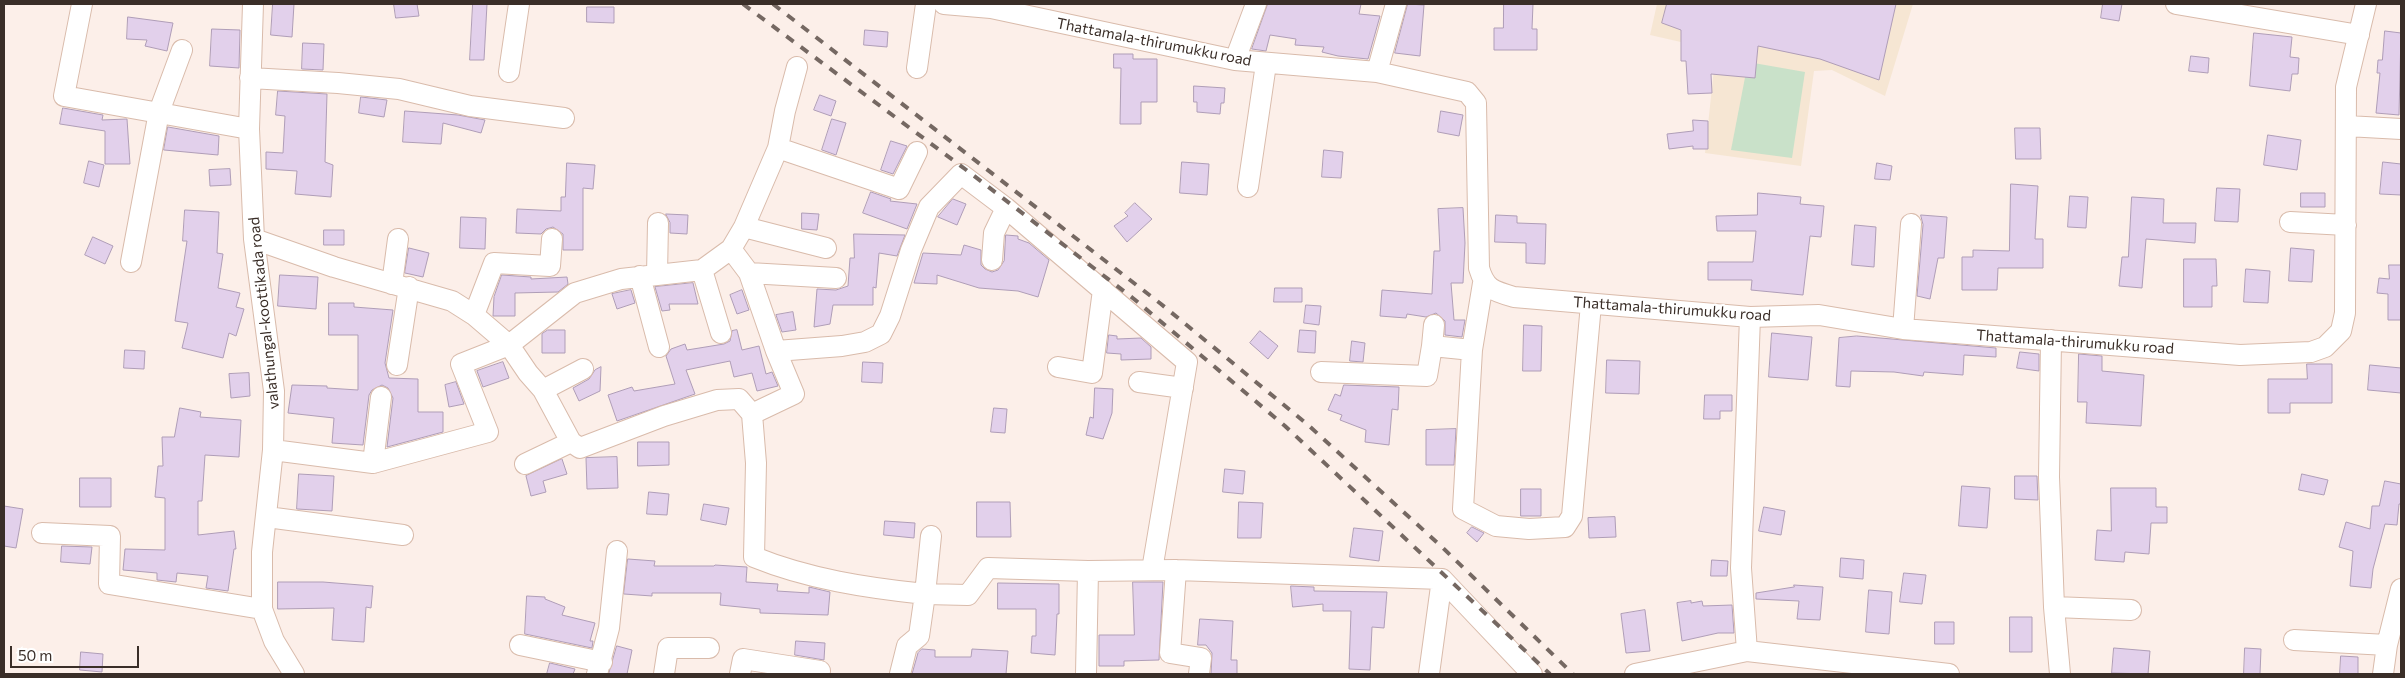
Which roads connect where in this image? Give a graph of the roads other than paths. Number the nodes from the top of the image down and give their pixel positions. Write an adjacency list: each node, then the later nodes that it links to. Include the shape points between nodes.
1 (82, 4): 20 (street, via 64,96)
2 (253, 4): 19 (street, valathungal-koottikada road)
3 (519, 4): 17 (street)
4 (926, 4): 16 (street)
5 (944, 4): 10 (street, Thattamala-thirumukku road)
6 (1256, 4): 13 (street)
7 (1396, 4): 18 (street)
8 (2176, 4): 11 (street)
9 (2366, 4): 11 (street, Thattamala-thirumukku road)
10 (991, 6): 13 (street, Thattamala-thirumukku road)
11 (2359, 35): 22 (street, Thattamala-thirumukku road, via 2346,87)
12 (182, 50): 20 (street)
13 (1235, 60): 14 (street, Thattamala-thirumukku road)
14 (1266, 64): 18 (street, Thattamala-thirumukku road); 27 (street)
15 (797, 68): 25 (street)
16 (917, 68)
17 (509, 72)
18 (1377, 72): 45 (street, Thattamala-thirumukku road, via 1467,92 1476,103 1478,252)
19 (250, 78): 21 (street, via 398,89 470,106); 23 (street, valathungal-koottikada road)
20 (159, 112): 23 (street); 40 (street)
21 (564, 118)
22 (2347, 126): 24 (street); 32 (street, Thattamala-thirumukku road)
23 (248, 129): 34 (street, valathungal-koottikada road)
24 (2401, 129)
25 (778, 148): 26 (street, via 899,189); 33 (street)
26 (917, 152)
27 (1248, 187)
28 (1006, 208): 39 (street, via 994,233); 47 (street); 59 (street, via 962,174 929,207 881,334 865,342 842,346)
29 (2290, 222): 32 (street)
30 (658, 223): 43 (street)
31 (1910, 224): 52 (street)
32 (2346, 225): 54 (street, Thattamala-thirumukku road, via 2344,323 2341,331 2325,347 2311,352 2240,355)
33 (744, 227): 37 (street); 38 (street)
34 (254, 239): 46 (street, via 334,267); 70 (street, valathungal-koottikada road, via 274,391)
35 (552, 239): 49 (street, via 550,266 494,262)
36 (398, 240): 46 (street)
37 (826, 248)
38 (731, 249): 41 (street); 42 (street)
39 (992, 260)
40 (130, 262)
41 (702, 270): 43 (street); 53 (street)
42 (750, 274): 44 (street); 59 (street)
43 (648, 276): 55 (street, via 621,279 575,293); 56 (street)
44 (836, 278)
45 (1484, 283): 48 (street, Thattamala-thirumukku road, via 1496,292 1514,297); 58 (street)
46 (401, 285): 49 (street, via 452,301); 60 (street)
47 (1103, 290): 61 (street, via 1092,373); 65 (street, via 1187,362)
48 (1591, 304): 50 (street, Thattamala-thirumukku road); 58 (street, via 1572,516 1565,527 1529,529 1496,526 1463,509)
49 (474, 315): 55 (street)
50 (1750, 317): 52 (street, Thattamala-thirumukku road, via 1819,315); 91 (street, via 1741,568)
51 (1434, 325): 57 (street)
52 (1903, 329): 54 (street, Thattamala-thirumukku road)
53 (721, 333)
54 (2051, 340): 84 (street, via 2049,477)
55 (509, 345): 66 (street); 71 (street, via 461,364 488,432)
56 (659, 346)
57 (1432, 346): 58 (street); 63 (street, via 1427,376)
58 (1472, 350)
59 (776, 351): 68 (street, via 794,394)
60 (397, 365)
61 (1058, 367)
62 (583, 369): 66 (street)
63 (1321, 372)
64 (1139, 382): 65 (street)
65 (1183, 388): 78 (street)
66 (543, 390): 69 (street)
67 (381, 397): 71 (street)
68 (752, 414): 69 (street, via 738,399 717,400 580,448); 83 (street, via 756,463 754,557 784,569 877,589)
69 (571, 442): 72 (street)
70 (273, 450): 71 (street); 73 (street, valathungal-koottikada road)
71 (373, 463)
72 (525, 464)
73 (267, 517): 75 (street); 85 (street, valathungal-koottikada road, via 262,552)
74 (42, 533): 85 (street, via 110,536 109,584)
75 (402, 535)
76 (932, 536): 83 (street)
77 (617, 551): 92 (street, via 609,628)
78 (1152, 570): 79 (street); 80 (street)
79 (1176, 570): 81 (street); 99 (street, via 1170,653 1201,658)
80 (1088, 571): 83 (street, via 988,568 968,595); 98 (street)
81 (1442, 579): 100 (street); 101 (street)
82 (2401, 589): 89 (street)
83 (925, 594): 97 (street, via 919,636 908,646)
84 (2054, 607): 86 (street); 104 (street)
85 (262, 610): 94 (street, valathungal-koottikada road, via 274,641)
86 (2131, 610)
87 (2294, 640): 89 (street)
88 (520, 645): 92 (street)
89 (2387, 645): 105 (street)
90 (708, 648): 95 (street, via 668,648)
91 (1747, 651): 102 (street); 103 (street)
92 (600, 668)
93 (820, 671): 96 (street, via 743,659)
94 (294, 674)
95 (664, 674)
96 (740, 674)
97 (900, 674)
98 (1086, 674)
99 (1199, 674)
100 (1429, 674)
101 (1532, 674)
102 (1635, 674)
103 (1949, 674)
104 (2060, 674)
105 (2383, 674)

